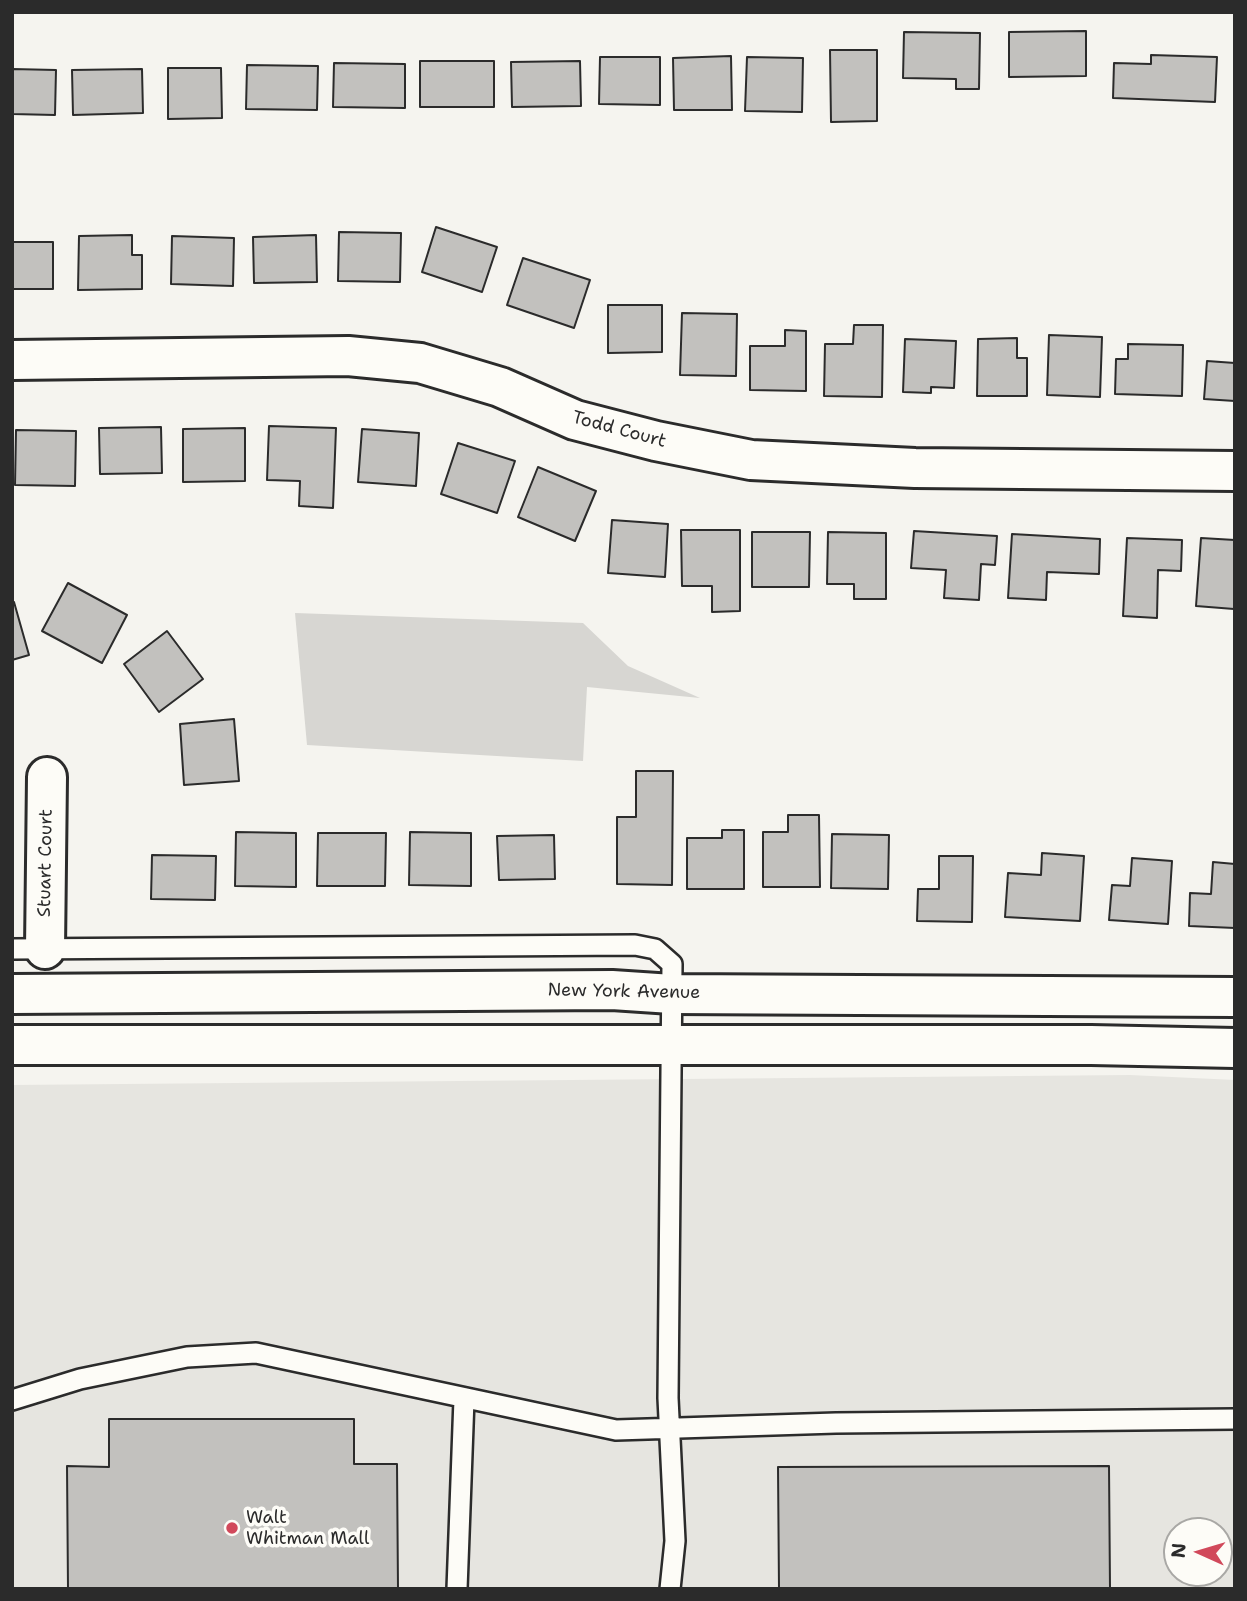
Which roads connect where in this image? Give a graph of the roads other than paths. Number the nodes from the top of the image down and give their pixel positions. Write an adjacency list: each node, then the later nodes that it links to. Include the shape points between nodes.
1 (12, 360): 2 (street, Todd Court, via 348,356 420,363 500,387 575,420 656,442 751,460 915,468)
2 (1235, 471)
3 (47, 777): 4 (street, Stuart Court)
4 (29, 949): 6 (lane, via 635,945 655,949 672,964)
5 (12, 994): 6 (street, New York Avenue, via 598,990)
6 (672, 994): 7 (street, New York Avenue); 9 (lane)
7 (1235, 997)
8 (12, 1045): 9 (street)
9 (671, 1046): 10 (street); 14 (lane)
10 (1235, 1048)
11 (464, 1399): 12 (lane, via 256,1353 187,1357 80,1379); 14 (lane, via 616,1430); 15 (lane)
12 (12, 1400)
13 (1235, 1419): 14 (lane)
14 (669, 1429): 16 (lane, via 675,1541)
15 (457, 1589)
16 (670, 1589)

